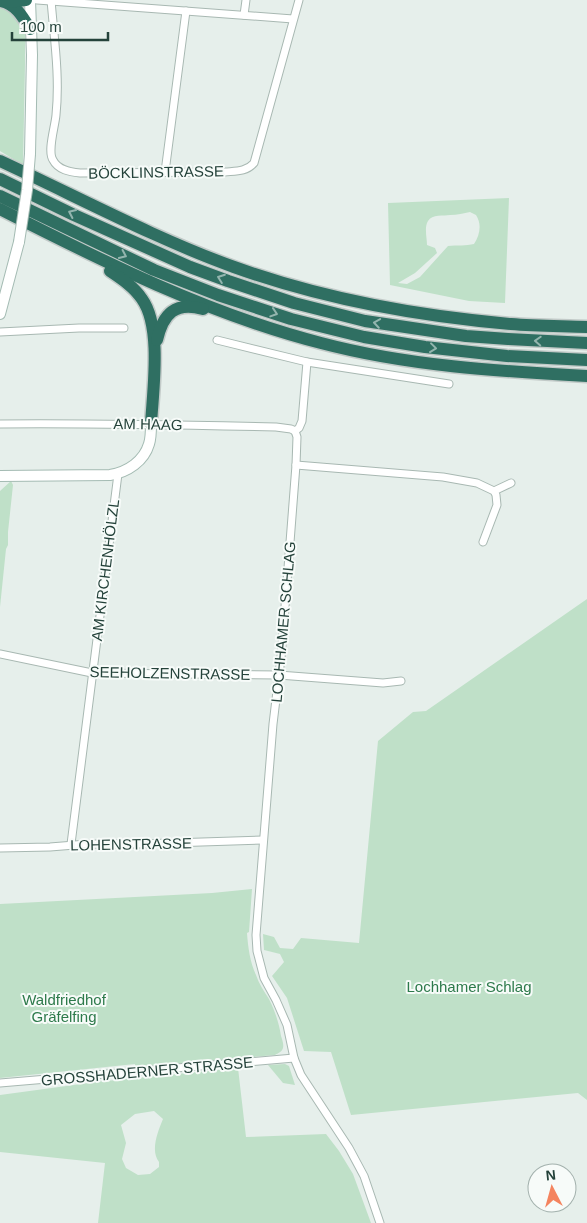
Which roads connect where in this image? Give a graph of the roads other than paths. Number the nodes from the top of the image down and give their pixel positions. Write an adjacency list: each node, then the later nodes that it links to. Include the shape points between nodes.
1 (26, 0): 6 (highway)
2 (30, 0): 12 (main road)
3 (37, 0): 7 (street)
4 (246, 0): 10 (street)
5 (299, 0): 11 (street)
6 (4, 1): 12 (highway, via 16,8)
7 (51, 1): 8 (street); 16 (street, BÖCKLINSTRASSE, via 57,56 52,159 71,172)
8 (137, 4): 9 (street)
9 (186, 10): 10 (street); 16 (street)
10 (244, 15): 11 (street)
11 (293, 19): 16 (street, BÖCKLINSTRASSE, via 254,163 248,169 225,172)
12 (30, 29): 21 (main road, bridge, via 32,104 27,190 19,242)
13 (0, 155): 15 (highway)
14 (0, 161): 15 (highway)
15 (23, 171): 23 (highway, via 168,240 234,267 298,287 431,315 513,324)
16 (165, 172)
17 (0, 178): 27 (highway, one-way to 17, via 466,336 364,321 294,303 190,267)
18 (0, 196): 29 (highway, one-way to 29, via 154,270 291,319 364,337 425,347)
19 (0, 209): 20 (highway)
20 (88, 253): 22 (highway); 28 (highway, via 142,298 150,316)
21 (0, 314)
22 (228, 315): 28 (highway, via 190,307 175,310 164,320); 31 (highway, via 322,344 424,363)
23 (587, 327)
24 (124, 328): 25 (street)
25 (0, 332)
26 (217, 340): 30 (street)
27 (587, 343)
28 (154, 349): 34 (highway)
29 (587, 360)
30 (307, 362): 32 (street); 35 (street, LOCHHAMER SCHLAG, via 302,421)
31 (587, 376)
32 (449, 384)
33 (0, 424): 34 (street, AM HAAG)
34 (151, 424): 35 (street, AM HAAG); 37 (main road, via 150,442 145,454)
35 (295, 431): 36 (street, LOCHHAMER SCHLAG)
36 (296, 465): 41 (street, via 443,477); 45 (street, LOCHHAMER SCHLAG)
37 (118, 474): 38 (main road); 44 (street, AM KIRCHENHÖLZL)
38 (5, 476): 39 (main road)
39 (0, 482)
40 (511, 483): 41 (street)
41 (494, 491): 42 (street, via 496,504)
42 (483, 542)
43 (0, 654): 44 (street, SEEHOLZENSTRASSE)
44 (92, 673): 45 (street, SEEHOLZENSTRASSE); 48 (street, AM KIRCHENHÖLZL)
45 (279, 675): 46 (street, SEEHOLZENSTRASSE, via 383,684); 47 (street, LOCHHAMER SCHLAG)
46 (401, 681)
47 (263, 840): 48 (street, LOHENSTRASSE); 50 (street, LOCHHAMER SCHLAG, via 257,951 264,978 286,1024)
48 (70, 844): 49 (street, LOHENSTRASSE)
49 (0, 848)
50 (294, 1058): 51 (street, GROSSHADERNER STRASSE); 52 (street, LOCHHAMER SCHLAG, via 364,1176)
51 (0, 1083)
52 (380, 1223)

